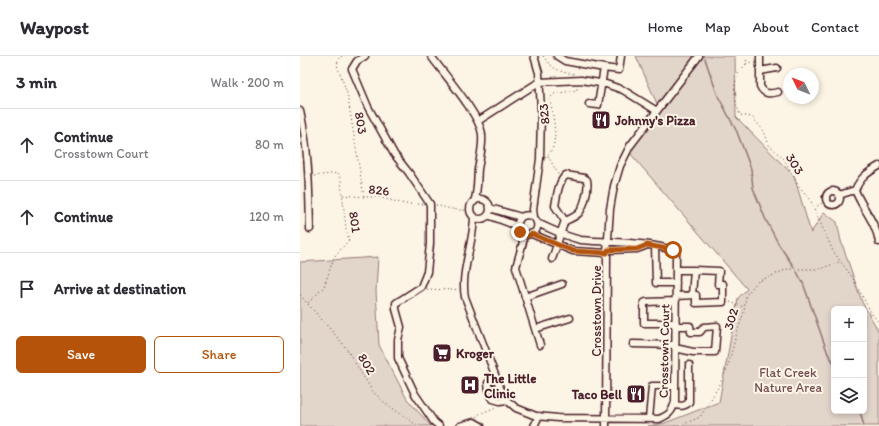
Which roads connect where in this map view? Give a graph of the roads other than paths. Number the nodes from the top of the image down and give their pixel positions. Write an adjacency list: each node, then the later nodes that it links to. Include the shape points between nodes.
1 (365, 56): 64 (street, via 357,61 352,69 354,78 394,154 430,204 427,272 421,287 396,303 396,309 401,327 398,358 415,394)
2 (431, 56): 17 (street)
3 (534, 56): 11 (street)
4 (557, 56): 8 (street, via 566,62)
5 (621, 56): 8 (street, via 619,70)
6 (699, 56): 16 (street, Crosstown Drive)
7 (760, 58): 10 (street)
8 (604, 68): 12 (street)
9 (777, 68): 10 (street)
10 (760, 71): 13 (street, via 762,91 768,94)
11 (539, 82): 12 (street, via 579,80); 17 (street); 28 (street, via 540,159)
12 (602, 83): 14 (street, via 598,105); 16 (street, via 623,90)
13 (778, 92)
14 (590, 104)
15 (300, 111): 19 (street)
16 (657, 111): 37 (street, Crosstown Drive, via 630,146 620,166 610,209)
17 (478, 121): 22 (street, via 482,134)
18 (879, 166): 21 (street, via 866,173)
19 (308, 168): 20 (street); 31 (street)
20 (300, 169)
21 (855, 190): 23 (street); 38 (street, via 874,224)
22 (477, 193): 24 (street); 25 (street)
23 (839, 195): 23 (street, via 840,200 835,204 829,204 827,196 830,192)
24 (481, 199): 25 (street); 26 (street, via 488,203)
25 (474, 202): 27 (street, via 471,209)
26 (489, 211): 27 (street, via 486,217); 28 (street); 30 (street)
27 (477, 217): 57 (street, via 463,287 464,297)
28 (530, 218): 30 (street, via 518,223); 33 (street, via 537,230); 34 (street)
29 (565, 220): 29 (street, via 578,215 582,210 588,186 584,178 566,175 561,180 555,206); 34 (street)
30 (517, 226): 32 (street)
31 (310, 229)
32 (522, 234): 33 (street); 35 (street)
33 (531, 235): 35 (street); 36 (street)
34 (559, 238): 36 (street); 36 (street); 37 (street, Crosstown Court, via 570,236 579,240); 41 (street, Crosstown Court, via 573,251); 42 (street)
35 (523, 242): 48 (street, via 516,267)
36 (550, 242)
37 (608, 242): 39 (street, Crosstown Court); 41 (street, Crosstown Drive)
38 (879, 242)
39 (647, 245): 40 (street, Crosstown Court); 41 (street, Crosstown Court, via 637,249)
40 (655, 246): 43 (street, Crosstown Court, via 676,253); 45 (street, via 656,283)
41 (608, 251): 63 (street, Crosstown Drive)
42 (552, 259)
43 (676, 270): 44 (street); 45 (street, Crosstown Court)
44 (694, 270): 47 (street); 47 (street, via 719,271 718,284 723,284 723,302 696,303 696,295)
45 (676, 283): 49 (street, Crosstown Court)
46 (562, 284): 48 (street)
47 (692, 295): 49 (street)
48 (525, 297): 52 (street)
49 (676, 298): 51 (street, Crosstown Court); 51 (street, via 644,303 644,323)
50 (570, 318): 52 (street)
51 (676, 324): 55 (street, Crosstown Court); 55 (street, via 690,326 691,332 700,332 704,327 717,326 715,352 693,352)
52 (535, 329): 54 (street)
53 (633, 344): 55 (street)
54 (540, 345)
55 (675, 346): 58 (street, Crosstown Court)
56 (689, 365): 60 (street, via 689,402 682,406)
57 (495, 377): 59 (street); 59 (street, Crosstown Court, via 488,383 490,393 493,399)
58 (675, 386): 60 (street, Crosstown Court); 62 (street, via 652,386)
59 (506, 400): 61 (street, Crosstown Court, via 516,408)
60 (674, 405): 62 (street, Crosstown Court, via 668,415)
61 (539, 416): 63 (street, Crosstown Court); 67 (street)
62 (650, 419): 63 (street, Crosstown Court)
63 (606, 423)
64 (439, 426)
65 (460, 426): 66 (street, via 474,422)
66 (481, 426)
67 (534, 426)

